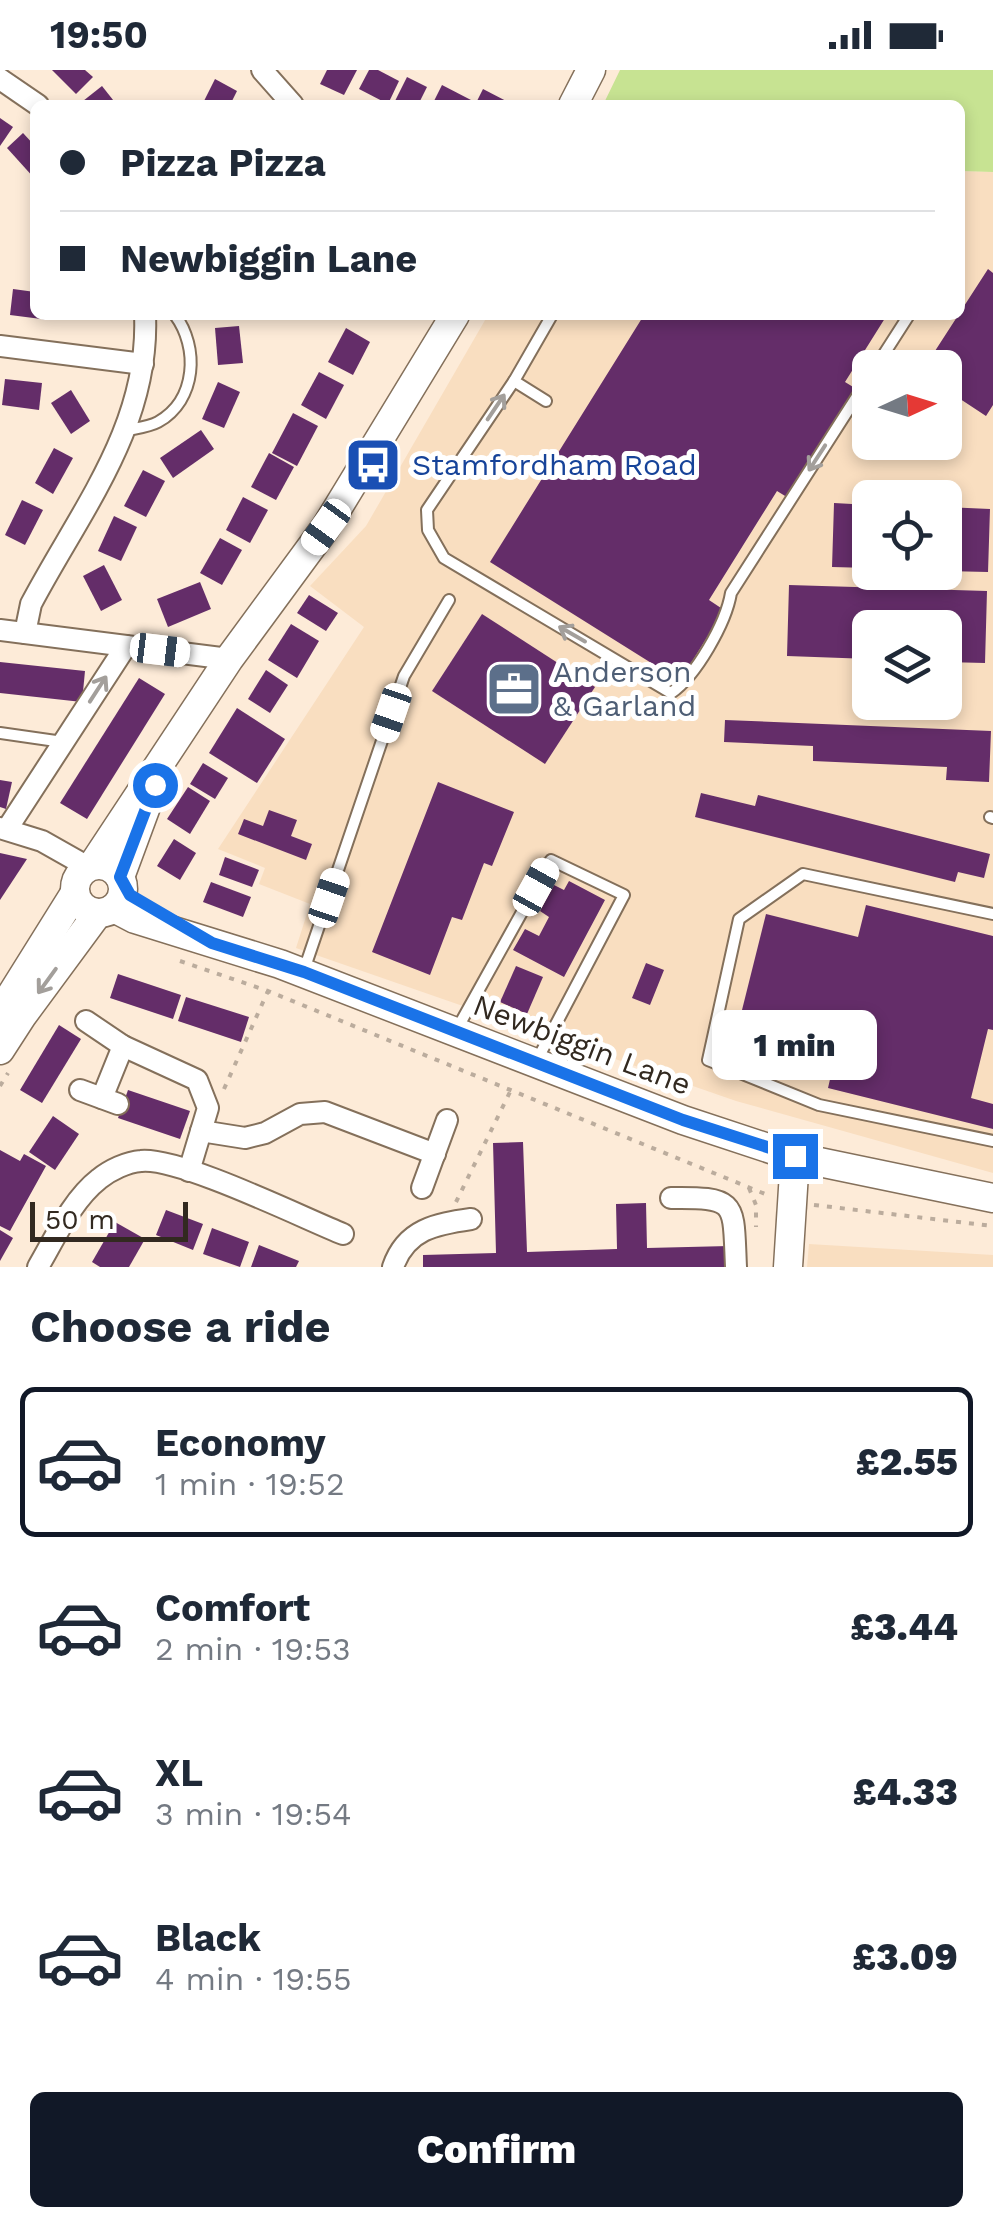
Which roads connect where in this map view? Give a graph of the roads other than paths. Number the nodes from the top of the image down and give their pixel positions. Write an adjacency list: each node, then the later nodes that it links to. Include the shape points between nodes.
1 (262, 70): 5 (street)
2 (591, 70): 6 (street)
3 (0, 79): 4 (street)
4 (31, 100)
5 (289, 100)
6 (576, 100)
7 (144, 320): 14 (street)
8 (179, 320): 18 (lane, via 191,346 184,394 154,425)
9 (452, 320): 23 (street, via 326,527)
10 (549, 320): 15 (lane)
11 (906, 320): 13 (lane)
12 (0, 346): 14 (street)
13 (887, 350)
14 (143, 364): 18 (street)
15 (514, 381): 16 (lane); 17 (lane, one-way to 15, via 731,593 686,683 671,692 444,558 428,530 427,510)
16 (546, 401)
17 (852, 404)
18 (127, 430): 21 (street, via 31,604)
19 (449, 600): 34 (lane, via 404,676)
20 (0, 630): 21 (street)
21 (25, 633): 22 (street)
22 (126, 646): 23 (street); 25 (street, one-way to 22)
23 (229, 658): 26 (street)
24 (0, 732): 25 (lane)
25 (64, 742): 27 (street)
26 (167, 757): 28 (street); 29 (street)
27 (3, 829): 28 (street, via 42,841)
28 (84, 874): 29 (street, via 112,868); 29 (street, via 82,907); 35 (street)
29 (114, 897): 31 (street, Newbiggin Lane); 32 (street); 33 (street, Newbiggin Lane)
30 (993, 914): 44 (lane, via 803,874 739,919 708,1060 820,1105)
31 (156, 926): 32 (street, via 118,924); 33 (street, Newbiggin Lane)
32 (77, 940): 39 (street, one-way to 39)
33 (212, 943): 34 (street, Newbiggin Lane)
34 (304, 972): 37 (street, Newbiggin Lane)
35 (0, 1013)
36 (86, 1021): 38 (street)
37 (456, 1032): 40 (street, Newbiggin Lane); 40 (lane, via 551,860 624,896)
38 (123, 1046): 41 (street, via 110,1101); 43 (street, via 197,1080 208,1108)
39 (5, 1060)
40 (536, 1062): 46 (street, Newbiggin Lane)
41 (80, 1090)
42 (448, 1120): 45 (street)
43 (201, 1131): 45 (street, via 246,1138 300,1114 326,1112); 47 (street)
44 (993, 1141)
45 (435, 1154): 48 (street)
46 (795, 1156): 50 (street, Newbiggin Lane); 56 (street)
47 (188, 1171): 52 (street); 53 (street, via 139,1161 99,1179)
48 (422, 1188)
49 (671, 1198): 55 (street, via 712,1198 727,1205)
50 (993, 1198)
51 (472, 1220): 54 (street, via 416,1234)
52 (343, 1234)
53 (38, 1267)
54 (393, 1267)
55 (736, 1267)
56 (788, 1267)

